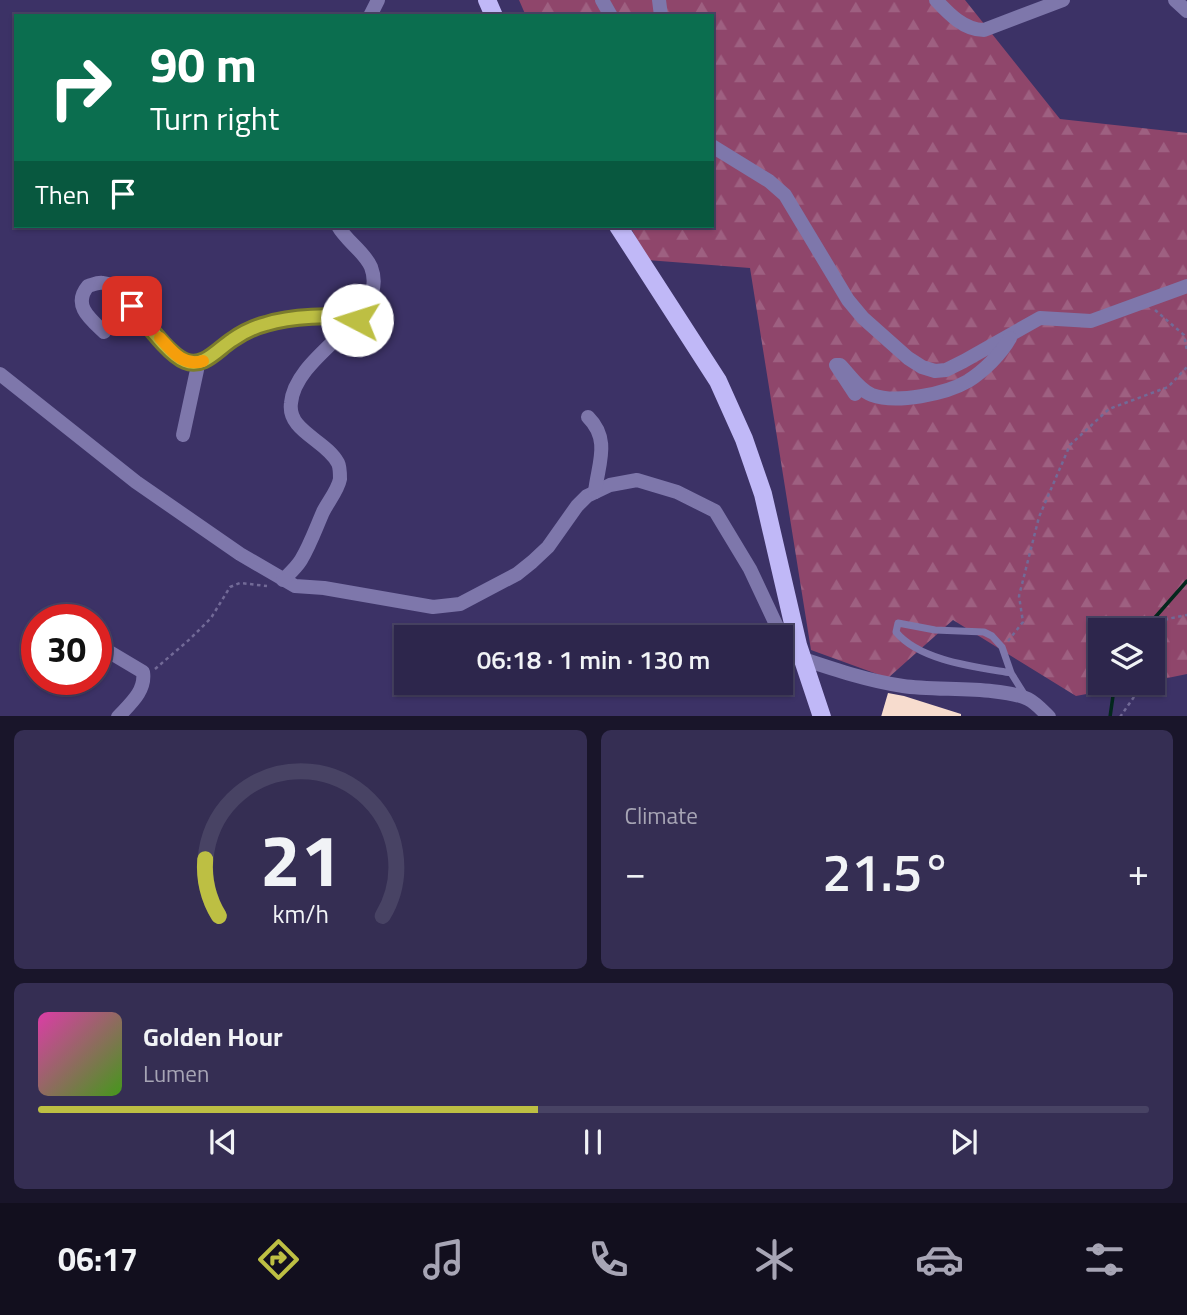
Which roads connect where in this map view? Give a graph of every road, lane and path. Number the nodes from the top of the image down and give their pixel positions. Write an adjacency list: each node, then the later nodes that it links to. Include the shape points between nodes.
1 (936, 0): 2 (street, via 958,21 977,30 993,29)
2 (1063, 0)
3 (1175, 0): 4 (street)
4 (1187, 11)
5 (714, 147): 12 (street, via 785,195 848,300 922,368 946,370)
6 (339, 228): 10 (street, via 372,270 371,293)
7 (619, 228): 25 (main road, via 718,380 744,439 763,494)
8 (1187, 286): 9 (street)
9 (1144, 302): 12 (street, via 1091,321 1040,318); 13 (path, via 1184,335)
10 (357, 320): 14 (street, via 268,323); 21 (street, via 324,348 295,388 290,411 299,427 338,463 340,480 299,563)
11 (104, 332): 14 (street, via 85,313 81,299 88,286 105,283 121,291 179,358)
12 (1012, 335): 17 (street, via 970,380 904,398 869,394 835,365)
13 (1187, 351)
14 (197, 363): 19 (street)
15 (1187, 366): 24 (path, via 1168,387 1110,410 1070,445 1039,517 1019,596 1023,622)
16 (0, 374): 21 (street, via 136,482)
17 (855, 394)
18 (588, 417): 20 (street, via 599,431 601,445)
19 (183, 435)
20 (595, 492): 21 (street, via 577,506 533,562 460,604 433,607); 25 (street, via 637,480 715,510 780,633)
21 (276, 583): 28 (path, via 230,587 211,618)
22 (1187, 615): 23 (path)
23 (1165, 622)
24 (1002, 647): 27 (lane); 27 (lane, via 984,632 896,626 901,639 937,656)
25 (801, 652): 30 (street, via 847,674 902,686); 32 (main road)
26 (112, 653): 28 (street, via 143,672)
27 (1012, 673): 30 (lane)
28 (144, 678): 31 (street, via 141,691)
29 (1135, 695): 34 (path)
30 (1027, 698): 33 (street)
31 (118, 716)
32 (822, 716)
33 (1049, 716)
34 (1120, 716)

